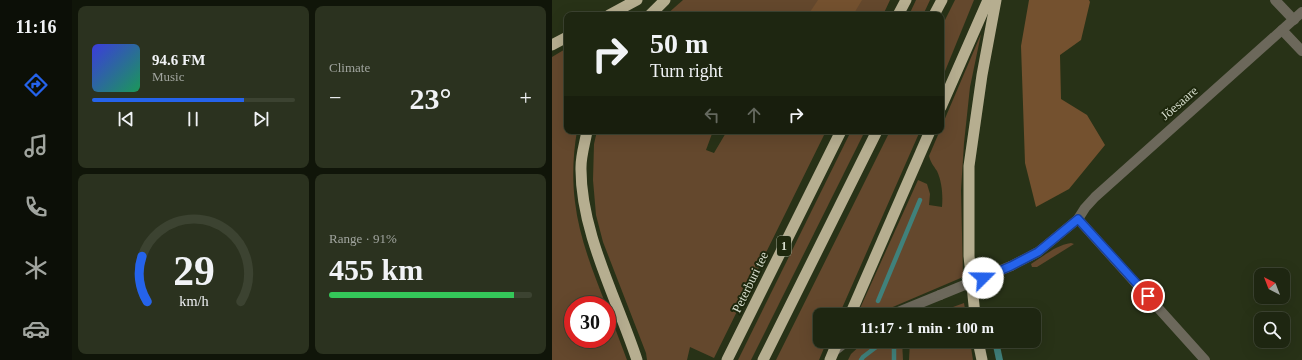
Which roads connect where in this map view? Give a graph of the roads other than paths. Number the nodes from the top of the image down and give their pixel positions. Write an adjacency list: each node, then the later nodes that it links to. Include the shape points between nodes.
1 (637, 0): 8 (highway)
2 (665, 0): 9 (highway)
3 (906, 0): 10 (highway)
4 (942, 0): 11 (highway)
5 (988, 0): 18 (highway)
6 (996, 0): 26 (highway, via 982,75 970,166 969,256)
7 (1275, 0): 13 (street)
8 (615, 12)
9 (653, 12)
10 (900, 12)
11 (936, 12)
12 (1302, 12): 13 (street, Jõesaare)
13 (1294, 20): 14 (street, Jõesaare)
14 (1282, 30): 17 (street); 23 (street, Jõesaare, via 1095,196)
15 (564, 39): 16 (highway)
16 (552, 45)
17 (1302, 51)
18 (944, 100)
19 (586, 134): 30 (highway, via 581,166 583,201 591,237)
20 (840, 134): 31 (highway, Peterburi tee / 1)
21 (876, 134): 32 (highway)
22 (929, 134): 24 (highway)
23 (1078, 219): 25 (street, Jõesaare, bridge, via 1038,252 1011,266); 34 (street)
24 (853, 308)
25 (909, 308)
26 (973, 308)
27 (840, 348): 29 (street)
28 (979, 348): 33 (highway)
29 (832, 356)
30 (637, 360)
31 (727, 360)
32 (763, 360)
33 (982, 360)
34 (1205, 360)

